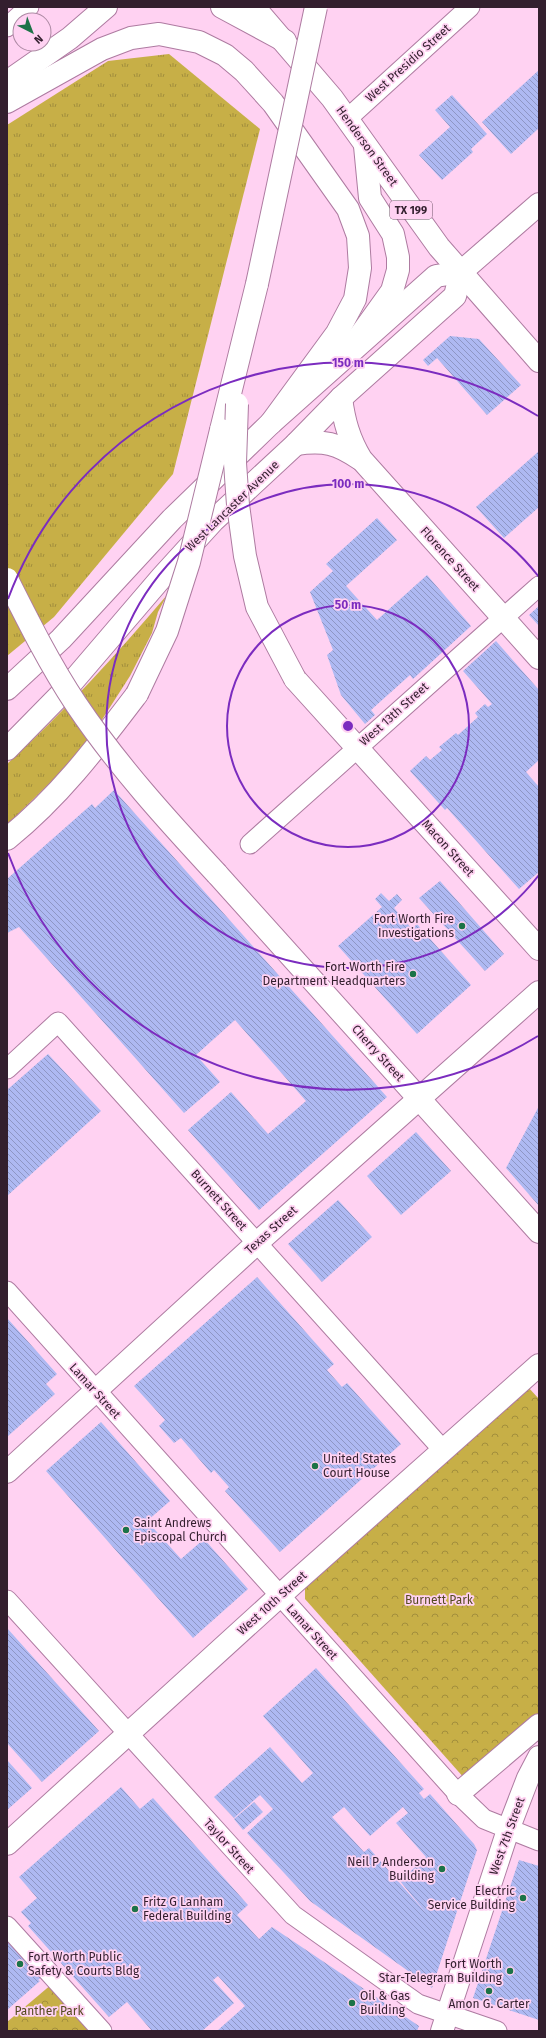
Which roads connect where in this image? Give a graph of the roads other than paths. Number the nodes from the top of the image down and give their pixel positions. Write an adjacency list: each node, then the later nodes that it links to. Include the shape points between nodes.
1 (29, 7): 8 (street)
2 (106, 7): 9 (main road)
3 (124, 7): 9 (main road)
4 (222, 7): 10 (main road)
5 (254, 7): 10 (main road, Henderson Street / TX 199)
6 (316, 7): 17 (main road, bridge)
7 (470, 7): 13 (street, West Presidio Street)
8 (7, 27)
9 (70, 38): 11 (main road)
10 (285, 41): 13 (main road, Henderson Street / TX 199)
11 (7, 82)
12 (7, 102): 21 (main road, via 102,49 131,38 159,34 199,42 225,55 244,71 273,103 348,209 358,236 360,268 355,299 337,333)
13 (347, 119): 14 (main road, Henderson Street / TX 199)
14 (365, 145): 16 (main road, Henderson Street / TX 199, via 424,228); 18 (main road, via 370,198 392,234 397,250 398,270 392,291)
15 (539, 204): 16 (main road)
16 (461, 272): 18 (main road, via 436,276); 19 (main road, Henderson Street / TX 199); 20 (main road, West Lancaster Avenue, via 455,296)
17 (243, 344): 31 (main road, Macon Street, bridge, via 235,463 245,556 257,607 295,679); 33 (main road, bridge, via 189,562 167,631 137,694 84,764 36,815)
18 (346, 355): 21 (main road)
19 (539, 361)
20 (341, 398): 22 (main road, West Lancaster Avenue); 23 (main road, Florence Street, via 347,431)
21 (271, 423): 27 (main road, via 172,519)
22 (296, 444): 23 (main road, Florence Street, via 314,441 330,443 346,449); 32 (main road, West Lancaster Avenue, via 213,522 67,688)
23 (361, 460): 26 (main road, Florence Street)
24 (7, 579): 38 (main road, Cherry Street, bridge, via 37,638 76,703 142,791)
25 (539, 586): 26 (street, West 13th Street)
26 (503, 617): 28 (main road, Florence Street); 31 (street, West 13th Street)
27 (61, 639): 29 (main road); 30 (main road)
28 (539, 658)
29 (7, 689)
30 (7, 703)
31 (357, 747): 34 (street, West 13th Street); 35 (main road, Macon Street)
32 (7, 749)
33 (7, 839)
34 (250, 844)
35 (539, 949)
36 (539, 992): 38 (main road, Texas Street)
37 (7, 1069): 40 (street, Burnett Street, via 58,1022)
38 (419, 1099): 39 (main road, Cherry Street); 40 (main road, Texas Street)
39 (539, 1232)
40 (257, 1243): 43 (main road, Texas Street); 44 (street, Burnett Street)
41 (7, 1291): 43 (street, Lamar Street)
42 (539, 1365): 44 (main road, West 10th Street)
43 (95, 1391): 45 (main road, Texas Street); 46 (street, Lamar Street)
44 (443, 1450): 46 (main road, West 10th Street)
45 (7, 1472)
46 (279, 1596): 49 (main road, West 10th Street); 51 (street, Lamar Street)
47 (7, 1600): 49 (street, Taylor Street)
48 (539, 1725): 51 (main road)
49 (128, 1734): 54 (main road, West 10th Street); 56 (street, Taylor Street, via 293,1915)
50 (539, 1757): 52 (main road, West 7th Street)
51 (458, 1794): 52 (street, Lamar Street, via 484,1819)
52 (508, 1830): 53 (street, Lamar Street); 56 (main road, West 7th Street)
53 (539, 1841)
54 (7, 1844)
55 (7, 1926): 57 (street)
56 (444, 2022): 58 (street, Taylor Street)
57 (102, 2031)
58 (497, 2031)

